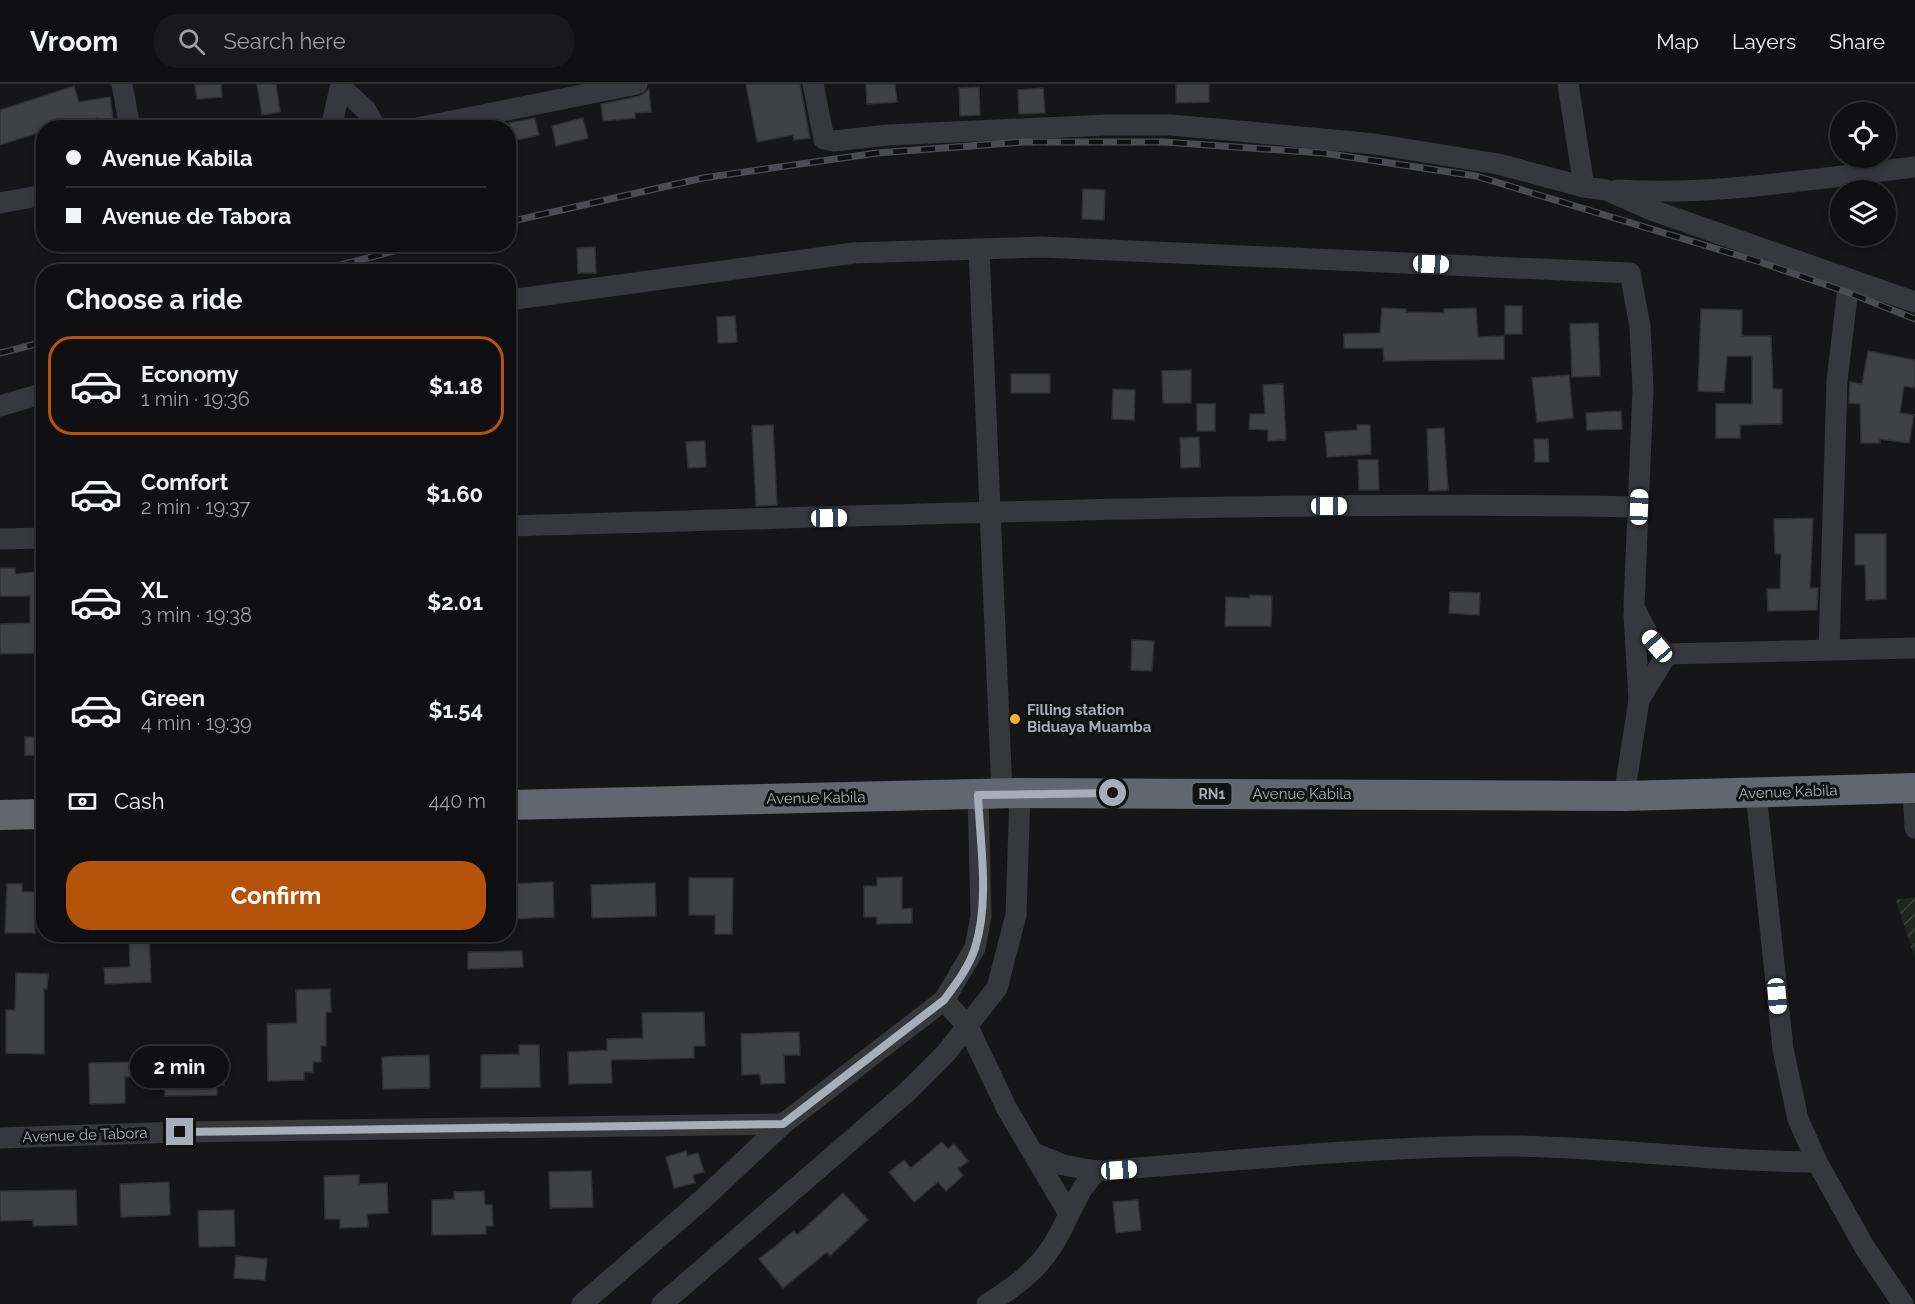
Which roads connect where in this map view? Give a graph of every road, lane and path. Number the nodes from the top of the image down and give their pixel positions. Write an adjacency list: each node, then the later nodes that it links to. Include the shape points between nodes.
1 (122, 84): 6 (street)
2 (637, 84): 9 (street)
3 (813, 84): 11 (street, via 824,139 834,141 1040,126 1170,125 1375,144 1498,164)
4 (1568, 84): 11 (street)
5 (342, 86): 7 (street); 8 (street)
6 (129, 120)
7 (333, 120)
8 (372, 120)
9 (457, 120)
10 (1915, 167): 12 (street, via 1734,188 1663,193)
11 (1584, 187): 12 (street)
12 (1606, 190): 16 (street, via 1649,209)
13 (36, 196): 14 (street)
14 (0, 203)
15 (979, 249): 17 (street, via 854,253); 21 (street, via 1074,248 1630,273 1640,326 1643,390); 22 (street)
16 (1849, 279): 18 (street); 28 (street, via 1837,381)
17 (516, 299)
18 (1915, 302)
19 (36, 395): 20 (street)
20 (0, 406)
21 (1639, 507): 22 (street, via 1270,506); 26 (street)
22 (990, 513): 23 (street); 33 (street)
23 (516, 526)
24 (36, 538): 25 (street)
25 (0, 539)
26 (1634, 607): 29 (street, via 1649,638); 30 (street)
27 (1915, 648): 28 (street)
28 (1829, 650): 29 (street)
29 (1667, 654): 30 (street)
30 (1639, 700): 34 (street)
31 (1914, 788): 32 (highway, Avenue Kabila / RN1); 38 (street)
32 (1756, 793): 34 (highway, Avenue Kabila / RN1); 44 (street, via 1783,1049 1798,1119)
33 (1000, 794): 34 (highway, Avenue Kabila / RN1); 35 (highway, Avenue Kabila / RN1); 39 (street, via 975,948); 40 (street, via 1016,915 997,988)
34 (1624, 796)
35 (516, 805)
36 (36, 814): 37 (highway)
37 (0, 815)
38 (1915, 828)
39 (944, 1000): 40 (street); 41 (street)
40 (968, 1027): 43 (street, via 986,1069); 48 (street, via 907,1092)
41 (783, 1124): 42 (street, Avenue de Tabora); 47 (street)
42 (4, 1135)
43 (1036, 1154): 45 (street, via 1080,1170); 46 (street)
44 (1817, 1162): 45 (street, via 1752,1162 1516,1146 1439,1147); 50 (street, via 1865,1248)
45 (1096, 1171): 46 (street)
46 (1069, 1215): 49 (street, via 1060,1237 1040,1265 1020,1284)
47 (582, 1304)
48 (662, 1304)
49 (987, 1304)
50 (1903, 1304)

